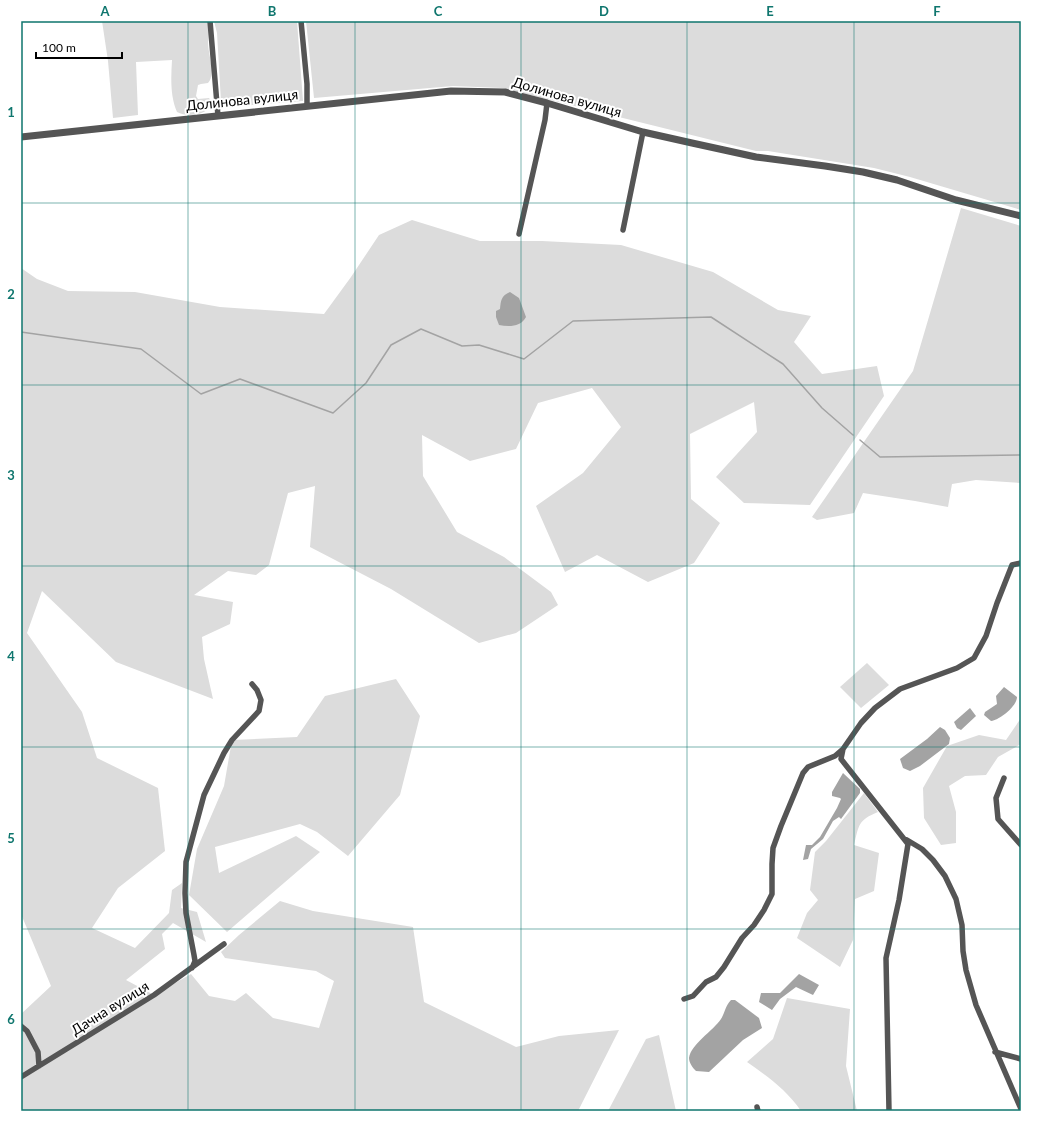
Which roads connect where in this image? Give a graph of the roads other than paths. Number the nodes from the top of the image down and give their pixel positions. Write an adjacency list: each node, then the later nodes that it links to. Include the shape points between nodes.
1 (210, 21): 5 (street)
2 (301, 21): 4 (street)
3 (547, 103): 4 (street, Долинова вулиця, via 505,92 451,91); 6 (street, Долинова вулиця); 10 (street)
4 (307, 106): 5 (street, Долинова вулиця)
5 (218, 116): 7 (street, Долинова вулиця)
6 (643, 132): 8 (street, Долинова вулиця, via 756,157 863,172 897,180 956,200); 9 (street)
7 (21, 137)
8 (1021, 216)
9 (623, 230)
10 (519, 234)
11 (1021, 563): 13 (street, via 1012,565 986,636 974,658 957,668 900,689 875,708)
12 (252, 684): 18 (street, via 261,700 259,711 232,740 224,753 204,795 186,862 186,913 195,961)
13 (843, 749): 15 (street, via 841,759); 19 (street, via 835,756 808,767 803,773 780,826 772,864 772,894 764,910 716,977 706,982 693,996)
14 (1004, 778): 16 (street, via 996,798 998,819)
15 (903, 837): 21 (street, via 922,849 933,860 945,876 956,899 970,986); 26 (street, via 908,844 886,958)
16 (1021, 845)
17 (224, 944): 18 (street, Дачна вулиця)
18 (192, 968): 23 (street, Дачна вулиця, via 154,995)
19 (684, 999)
20 (21, 1026): 23 (street, via 27,1031 38,1052)
21 (995, 1052): 22 (street); 25 (street)
22 (1021, 1059)
23 (39, 1066): 24 (street, Дачна вулиця)
24 (21, 1076)
25 (1021, 1109)
26 (889, 1111)

